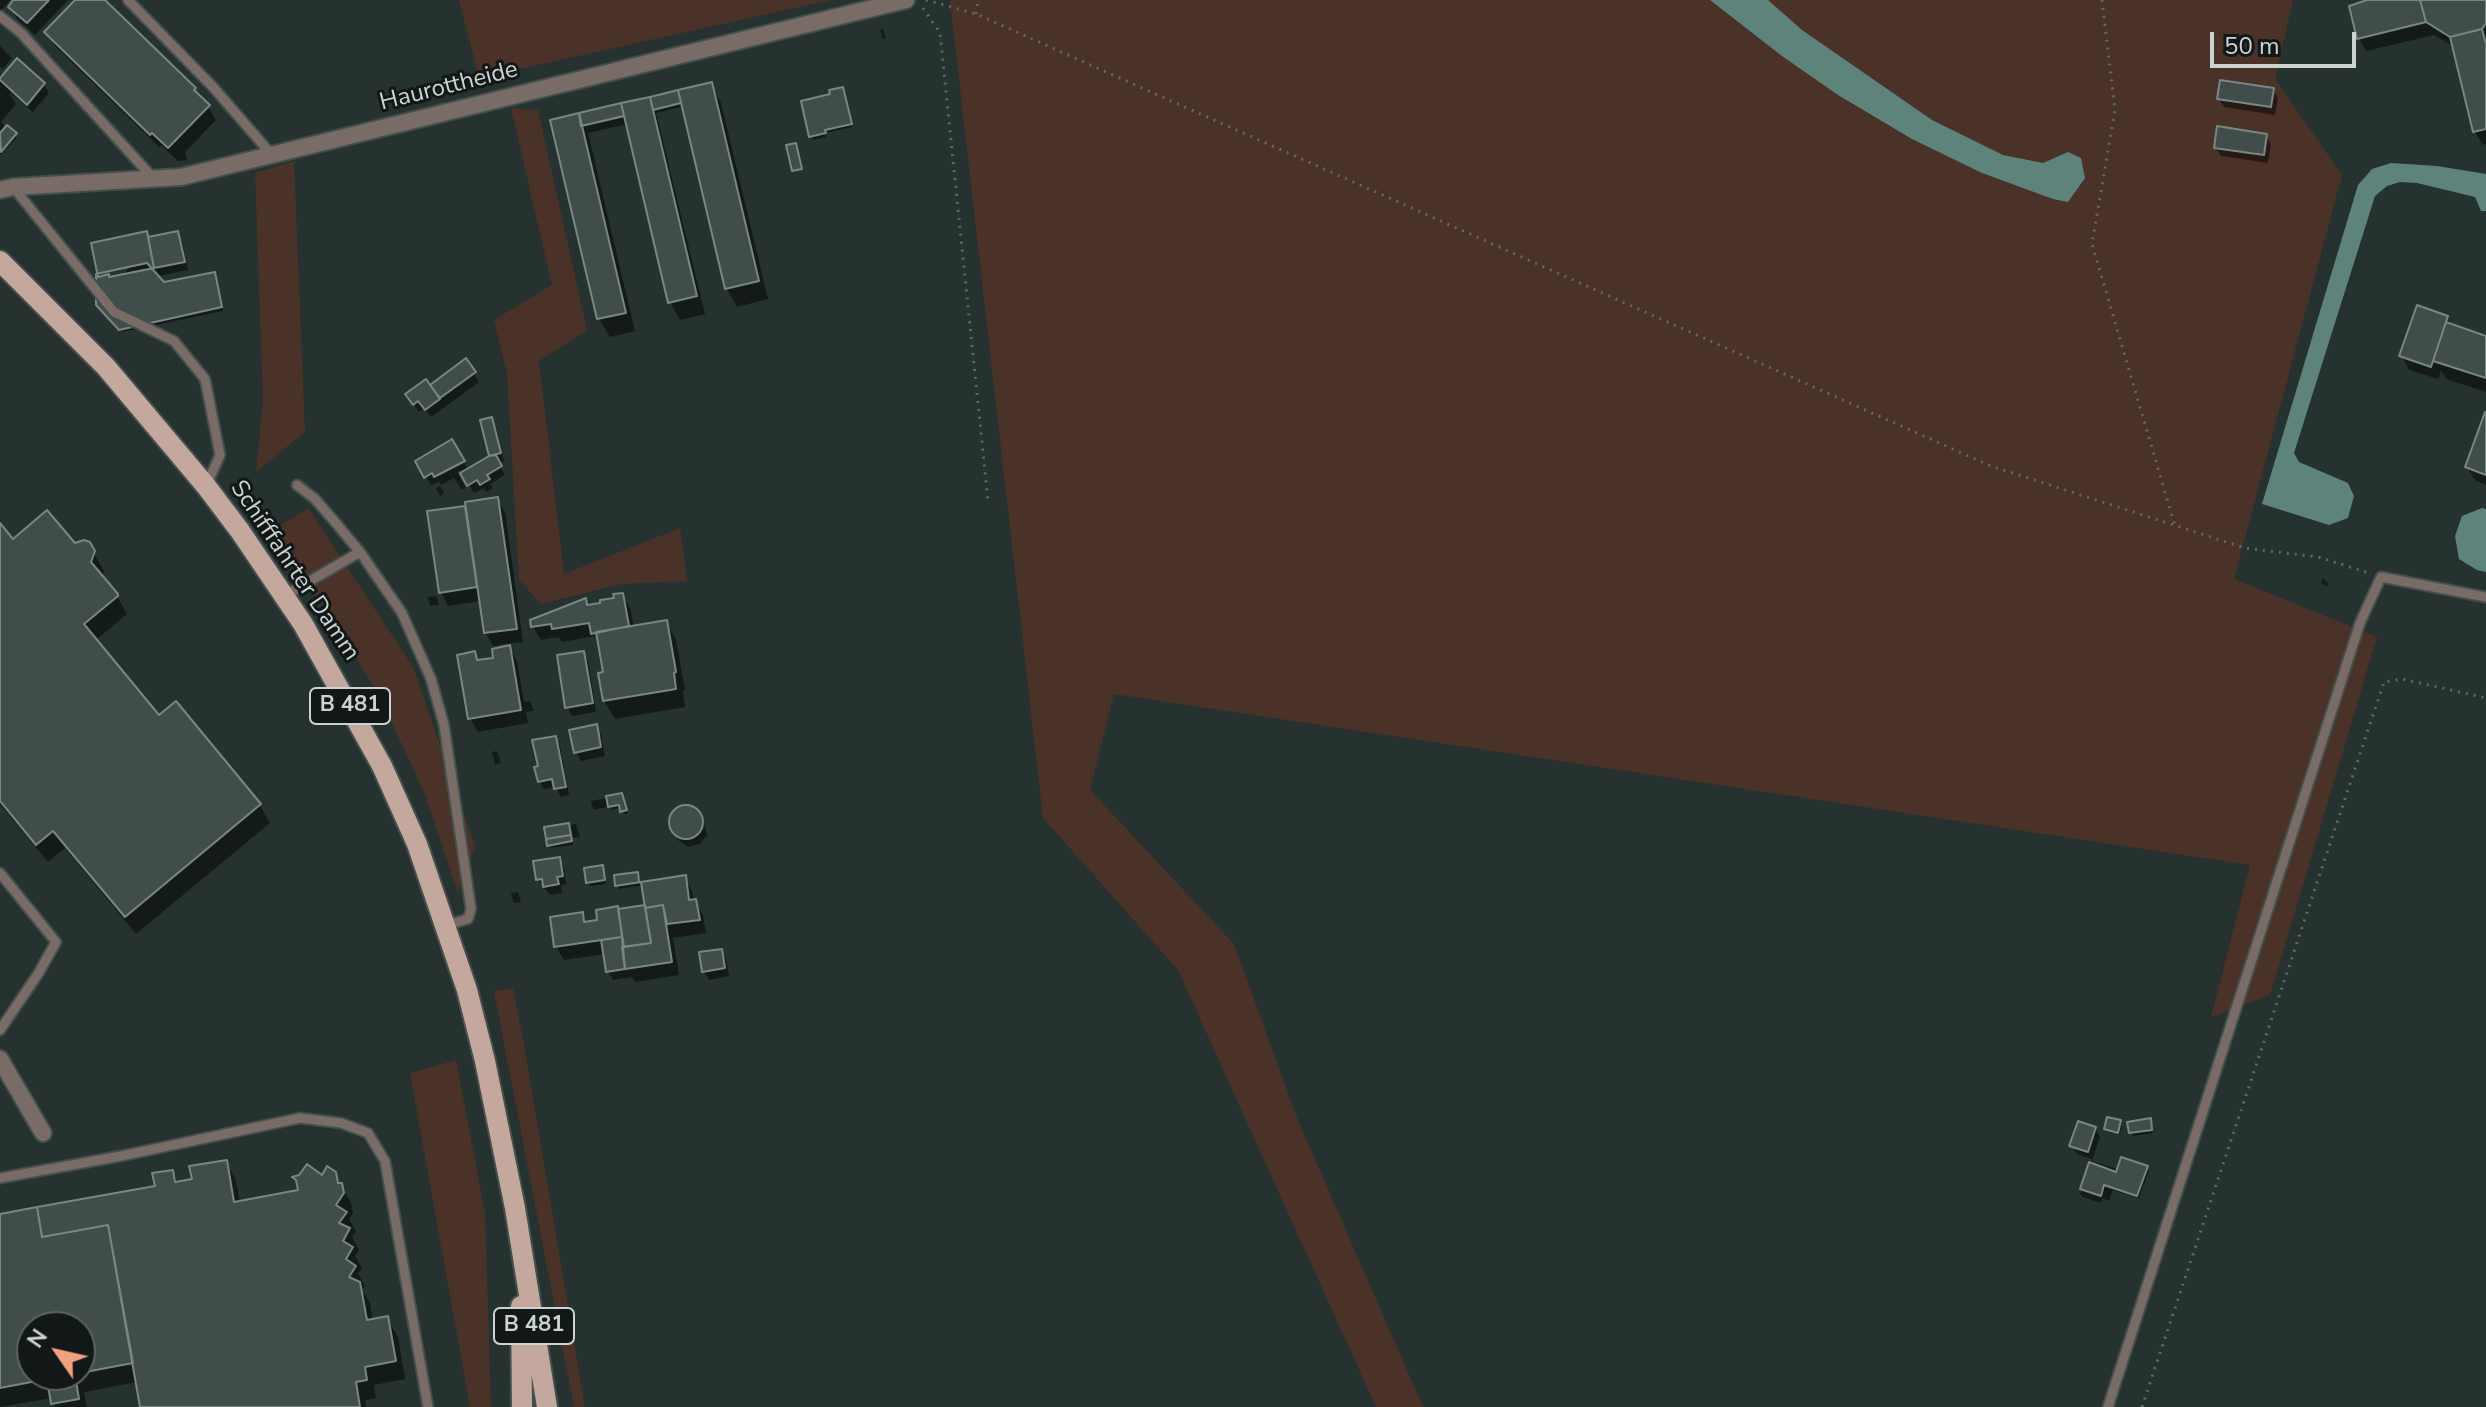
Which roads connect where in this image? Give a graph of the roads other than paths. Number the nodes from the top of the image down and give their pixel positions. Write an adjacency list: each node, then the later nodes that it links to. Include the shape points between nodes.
1 (128, 0): 4 (lane)
2 (906, 0): 4 (street, Haurottheide)
3 (0, 16): 5 (lane)
4 (272, 155): 5 (street, Haurottheide, via 181,177)
5 (153, 178): 6 (street, Haurottheide)
6 (6, 188): 9 (lane, via 114,312 174,341 205,379 220,455)
7 (0, 261): 9 (main road, Schifffahrter Damm / B 481, via 106,367)
8 (297, 485): 10 (lane)
9 (206, 486): 11 (main road, Schifffahrter Damm / B 481)
10 (360, 552): 11 (lane); 14 (lane, via 402,613 444,725 471,909 468,919)
11 (284, 596): 14 (main road, Schifffahrter Damm / B 481, via 382,766)
12 (2486, 597): 23 (lane, via 2381,577 2360,623)
13 (0, 873): 15 (lane, via 56,942)
14 (446, 925): 19 (main road, Schifffahrter Damm / B 481, via 485,1061)
15 (0, 1030)
16 (0, 1059): 17 (street)
17 (43, 1133)
18 (0, 1178): 20 (lane, via 300,1118 368,1133 385,1161)
19 (520, 1246): 21 (main road, Schifffahrter Damm / B 481); 22 (main road, Schifffahrter Damm / B 481)
20 (428, 1407)
21 (522, 1407)
22 (547, 1407)
23 (2108, 1407)

